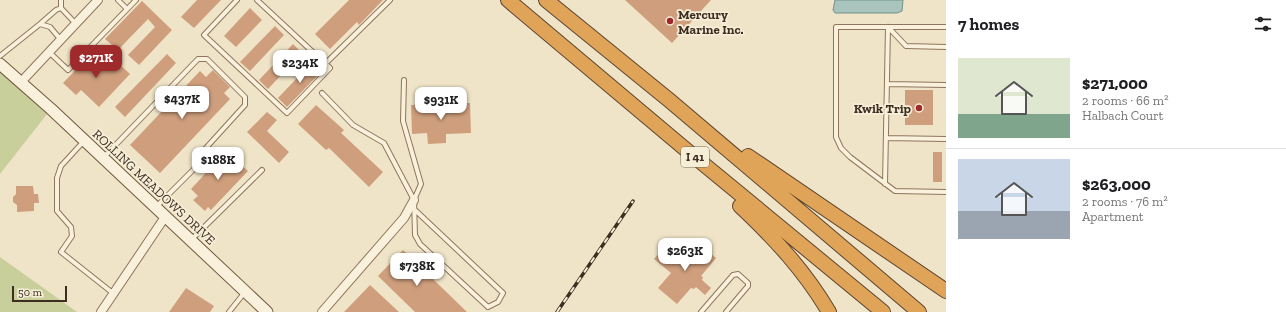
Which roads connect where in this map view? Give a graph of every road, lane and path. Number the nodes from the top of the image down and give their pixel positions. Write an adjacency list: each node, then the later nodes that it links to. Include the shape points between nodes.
1 (61, 0): 10 (lane)
2 (98, 0): 13 (street)
3 (118, 0): 11 (lane)
4 (136, 0): 11 (lane)
5 (237, 0): 22 (lane, via 204,35 287,114 330,68)
6 (257, 0): 22 (lane)
7 (390, 0): 22 (lane)
8 (508, 0): 32 (highway, I 41)
9 (546, 0): 28 (highway, I 41)
10 (61, 8): 12 (lane); 13 (lane)
11 (127, 9): 18 (lane, via 68,70)
12 (40, 24): 16 (lane, via 50,27); 19 (lane)
13 (76, 24): 16 (street)
14 (945, 26): 15 (lane)
15 (888, 27): 17 (lane, via 906,46); 25 (lane); 35 (lane, via 836,27 836,137 841,148 850,157)
16 (61, 40): 18 (street)
17 (946, 47)
18 (49, 52): 24 (street)
19 (0, 56)
20 (0, 60): 24 (main road, ROLLING MEADOWS DRIVE)
21 (0, 64): 24 (main road, ROLLING MEADOWS DRIVE)
22 (326, 64)
23 (404, 80): 37 (lane, via 403,121 421,184)
24 (21, 82): 31 (main road, ROLLING MEADOWS DRIVE)
25 (887, 84): 26 (lane); 29 (lane)
26 (946, 85)
27 (322, 93): 37 (lane, via 353,125 384,143)
28 (669, 100): 42 (highway); 53 (highway, I 41)
29 (886, 138): 30 (lane); 35 (lane)
30 (946, 139)
31 (85, 141): 33 (main road, ROLLING MEADOWS DRIVE); 44 (lane, via 61,166 57,178 57,211 71,227 72,236 61,252)
32 (684, 148): 51 (highway, via 777,240); 52 (highway, I 41)
33 (103, 158): 38 (main road, ROLLING MEADOWS DRIVE); 38 (lane, via 198,58 207,59 245,97 245,105 205,149 201,162)
34 (262, 170): 41 (lane)
35 (885, 184): 36 (lane, via 895,191)
36 (946, 192)
37 (414, 200): 39 (lane); 48 (street, via 404,218)
38 (156, 208): 40 (main road, ROLLING MEADOWS DRIVE)
39 (415, 210): 39 (lane, via 415,235 420,244 488,308 498,302 503,293)
40 (165, 217): 41 (main road, ROLLING MEADOWS DRIVE); 44 (street)
41 (190, 241): 43 (main road, ROLLING MEADOWS DRIVE)
42 (946, 291)
43 (245, 292): 46 (lane); 47 (main road, ROLLING MEADOWS DRIVE)
44 (114, 294): 45 (street)
45 (101, 312)
46 (230, 312)
47 (267, 312)
48 (322, 312)
49 (701, 312): 50 (lane, via 733,275 738,274 748,286)
50 (726, 312)
51 (829, 312)
52 (883, 312)
53 (919, 312)

